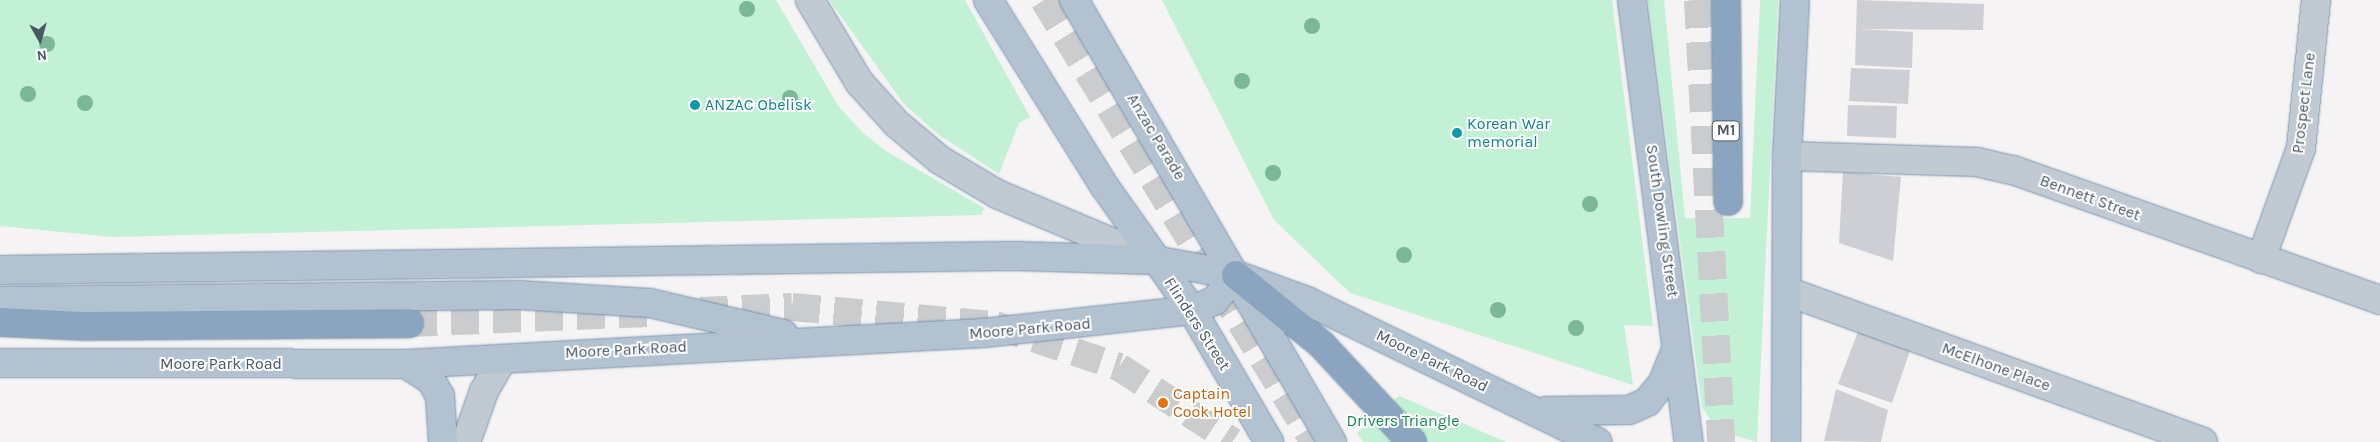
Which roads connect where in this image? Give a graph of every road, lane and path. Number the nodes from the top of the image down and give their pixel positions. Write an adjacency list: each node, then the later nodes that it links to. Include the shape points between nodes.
1 (810, 0): 10 (street, via 859,82 897,124 940,160 997,194)
2 (988, 0): 10 (main road)
3 (1074, 0): 13 (main road, Anzac Parade)
4 (1632, 0): 21 (main road, South Dowling Street)
5 (1726, 0): 9 (highway, M1)
6 (1795, 0): 8 (main road)
7 (2316, 0): 11 (street, Prospect Lane, via 2301,148)
8 (1787, 156): 11 (street, Bennett Street, via 1977,162 2013,170); 14 (main road)
9 (1728, 202)
10 (1154, 260): 12 (main road, Moore Park Road, via 1016,256); 13 (main road, Moore Park Road); 17 (main road, Flinders Street)
11 (2261, 260): 15 (street, Bennett Street)
12 (0, 270)
13 (1236, 275): 17 (main road, Moore Park Road, via 1214,300); 25 (main road, Moore Park Road, via 1307,301); 29 (main road); 30 (highway, via 1322,345)
14 (1789, 292): 33 (main road); 34 (street, McElhone Place)
15 (2380, 300)
16 (0, 301): 20 (main road, via 519,295 650,303)
17 (1192, 310): 20 (main road, Moore Park Road, via 1086,325); 28 (main road, Flinders Street)
18 (0, 322): 19 (highway, via 84,326)
19 (409, 323)
20 (819, 342): 22 (main road, Moore Park Road, via 574,352)
21 (1678, 343): 25 (main road, via 1663,382 1647,402 1629,410 1594,414); 32 (main road, South Dowling Street)
22 (502, 360): 24 (main road, Moore Park Road); 27 (street, via 484,392)
23 (0, 364): 24 (main road, Moore Park Road)
24 (406, 364): 26 (main road, via 431,380 440,396)
25 (1535, 410): 31 (main road, Moore Park Road)
26 (443, 442)
27 (466, 442)
28 (1269, 442)
29 (1332, 442)
30 (1412, 442)
31 (1598, 442)
32 (1689, 442)
33 (1786, 442)
34 (2203, 442)

